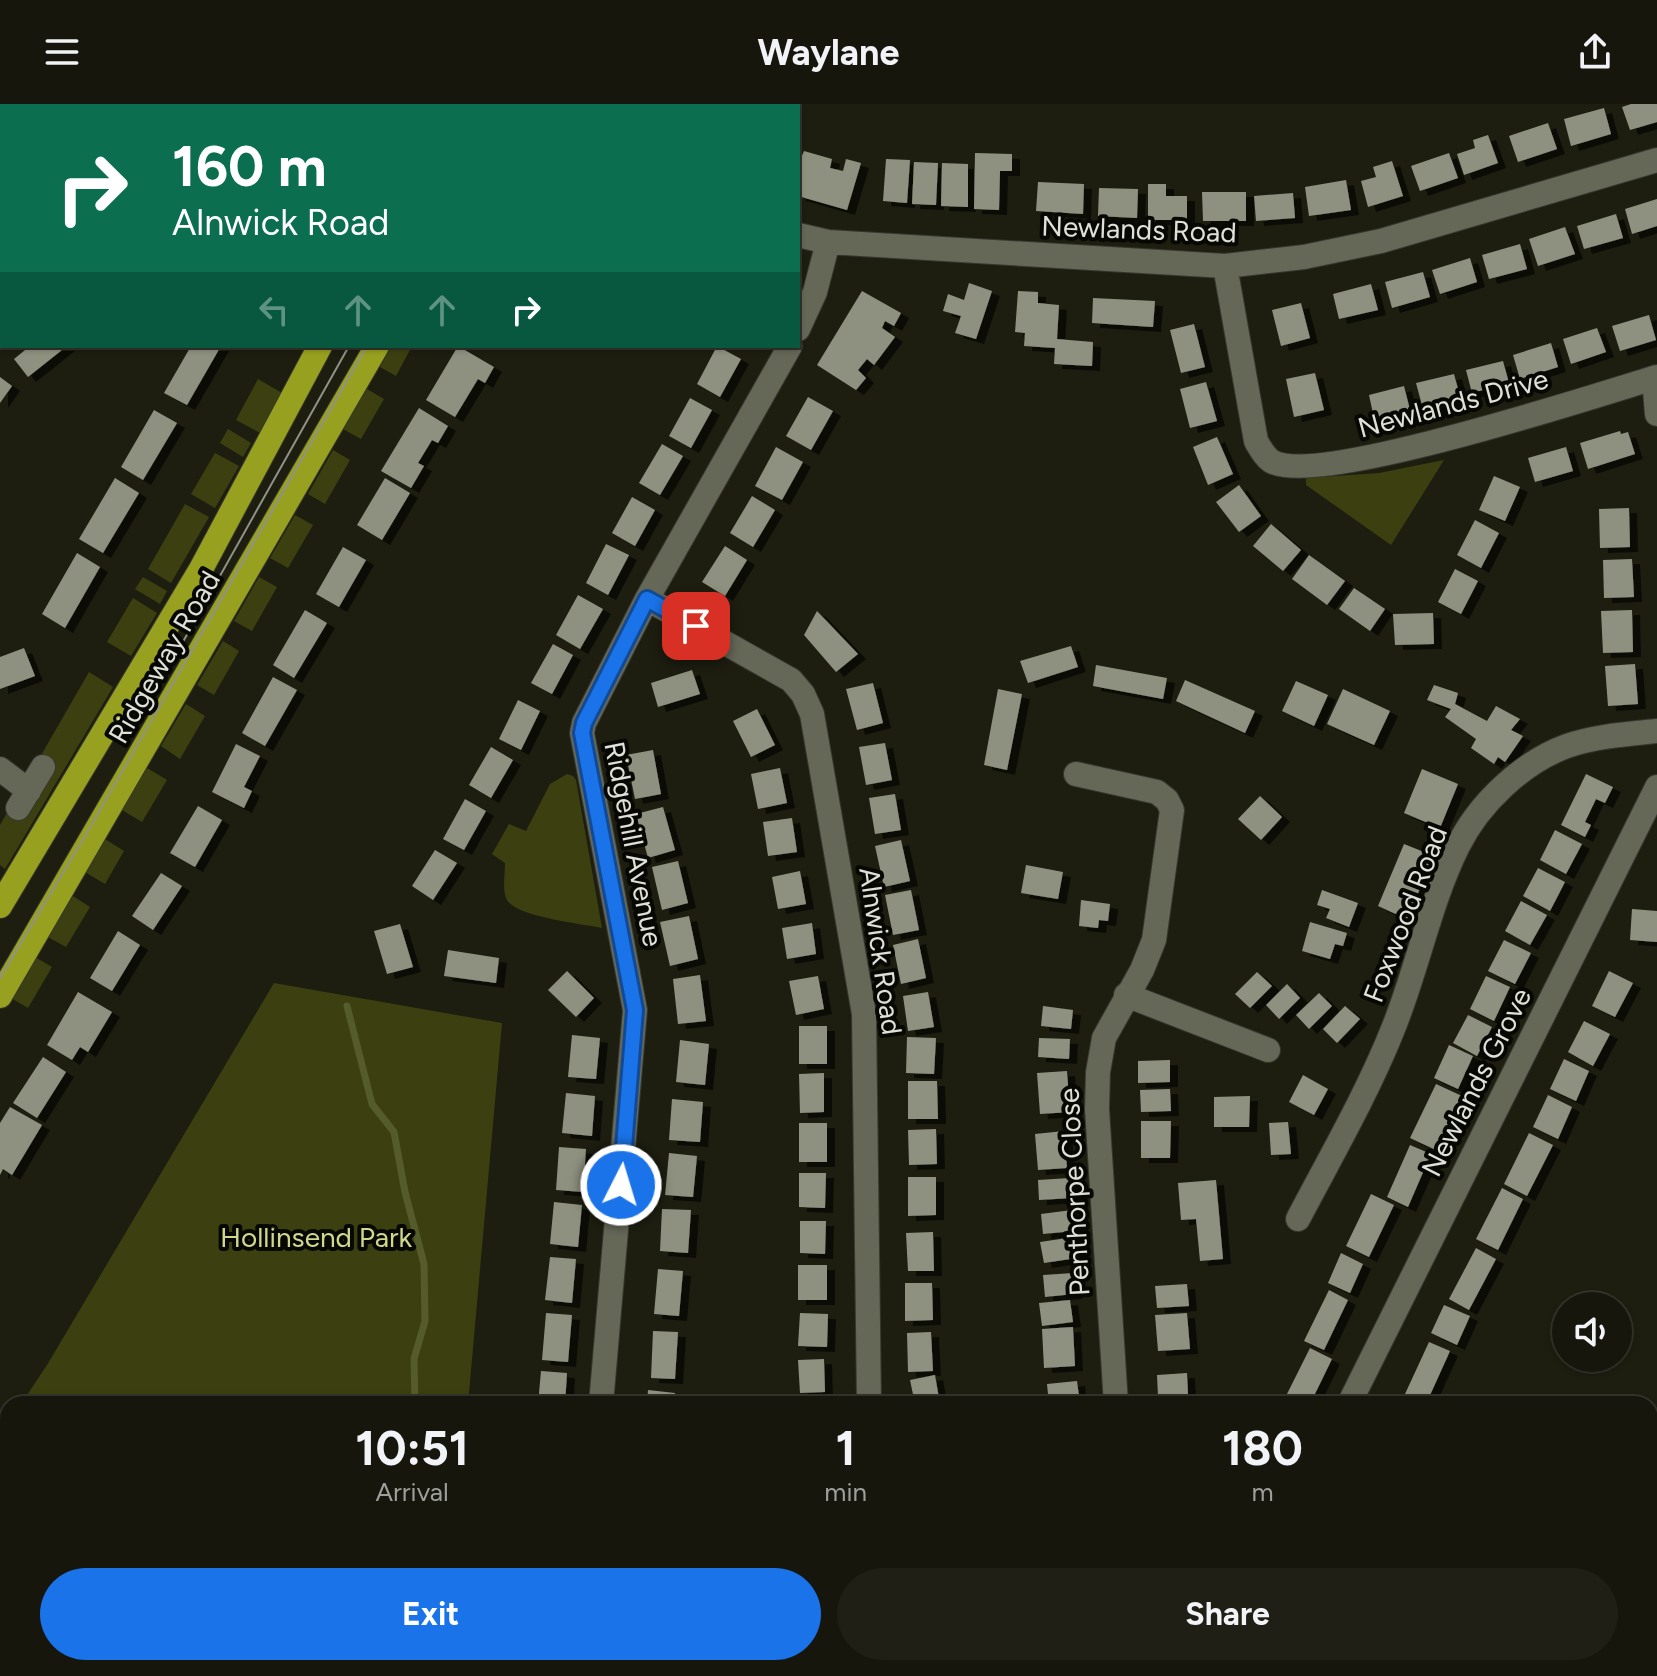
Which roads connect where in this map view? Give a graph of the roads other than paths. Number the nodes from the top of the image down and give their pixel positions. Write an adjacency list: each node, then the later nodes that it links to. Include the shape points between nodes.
1 (1657, 160): 4 (street, Newlands Road, via 1381,241)
2 (800, 235): 3 (street, Newlands Road)
3 (828, 242): 4 (street, Newlands Road); 5 (street)
4 (1225, 266): 9 (street, Newlands Drive, via 1256,441 1273,462 1319,464 1427,446)
5 (800, 325)
6 (319, 348): 17 (highway, Ridgeway Road, via 201,569)
7 (376, 348): 19 (highway, Ridgeway Road)
8 (789, 348): 11 (street, Ridgehill Avenue)
9 (1656, 378): 10 (street)
10 (1657, 414)
11 (647, 599): 22 (street, Ridgehill Avenue, via 582,733 635,1010); 23 (street, Alnwick Road, via 791,680 812,714 864,1024)
12 (1657, 731): 21 (street, Foxwood Road, via 1603,737 1545,756 1497,792 1470,826 1452,860 1393,1029)
13 (43, 767): 14 (street, via 23,799)
14 (0, 769)
15 (1076, 774): 18 (street, Penthorpe Close, via 1157,792 1172,810 1154,940)
16 (1657, 787): 25 (street, Newlands Grove)
17 (0, 906)
18 (1126, 995): 20 (street); 24 (street, Penthorpe Close, via 1104,1038 1097,1084)
19 (0, 996)
20 (1268, 1050)
21 (1298, 1219)
22 (602, 1396)
23 (869, 1396)
24 (1115, 1396)
25 (1353, 1396)

